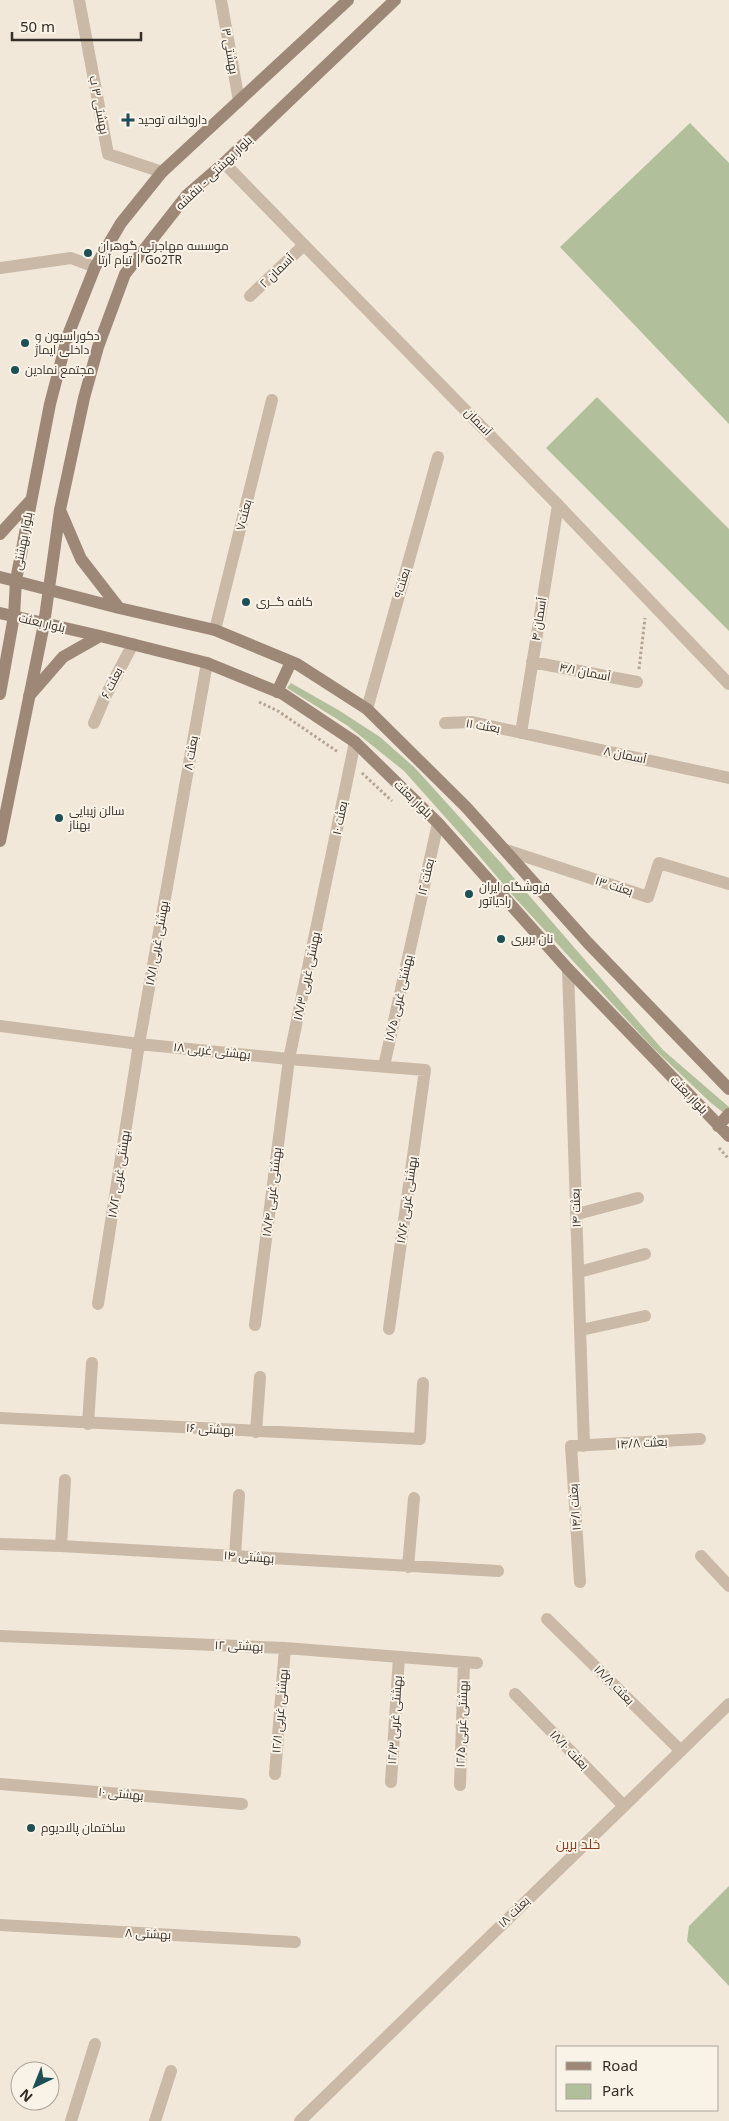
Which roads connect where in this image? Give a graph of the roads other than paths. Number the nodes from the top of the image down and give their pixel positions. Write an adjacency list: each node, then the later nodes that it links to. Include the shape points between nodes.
1 (79, 0): 7 (street, بهشتی ۳ ب, via 108,154)
2 (221, 0): 5 (street, بهشتی ۳)
3 (348, 0): 5 (main road)
4 (395, 0): 6 (main road, بلوار بهشتی - بنفشه)
5 (239, 101): 7 (main road)
6 (224, 163): 8 (street, آسمان); 16 (main road, بلوار بهشتی - بنفشه, via 187,196 125,274 98,347)
7 (162, 172): 9 (main road, via 121,223)
8 (304, 245): 11 (street, ۲ آسمان); 15 (street, آسمان)
9 (95, 267): 10 (street, via 70,258); 14 (main road, via 68,335)
10 (0, 268)
11 (250, 296)
12 (272, 400): 25 (street, بعثت۷)
13 (438, 457): 36 (street, بعثت۹)
14 (30, 501): 17 (main road); 19 (main road, بلوار بهشتی)
15 (558, 504): 29 (street, ۴ آسمان); 32 (street, آسمان)
16 (60, 510): 20 (main road, بلوار بهشتی - بنفشه); 21 (main road, via 81,559)
17 (0, 534)
18 (0, 577): 19 (main road)
19 (16, 580): 20 (main road); 23 (main road, بلوار بهشتی)
20 (49, 589): 21 (main road); 24 (main road, بلوار بهشتی - بنفشه)
21 (119, 608): 25 (main road)
22 (0, 613): 23 (main road, بلوار بعثت)
23 (14, 616): 24 (main road, بلوار بعثت); 34 (main road, بلوار بهشتی)
24 (44, 624): 26 (main road, بلوار بعثت); 35 (main road)
25 (215, 630): 28 (main road)
26 (100, 636): 27 (main road, بلوار بعثت); 35 (main road, via 63,657)
27 (133, 644): 30 (main road, بلوار بعثت); 37 (street, ۶ بعثت)
28 (292, 662): 33 (main road); 36 (main road)
29 (532, 662): 31 (street, ۴/۱ آسمان); 39 (street, ۴ آسمان)
30 (207, 663): 33 (main road, بلوار بعثت); 45 (street, ۸ بعثت)
31 (637, 682)
32 (729, 684)
33 (277, 692): 40 (main road, بلوار بعثت)
34 (0, 694)
35 (28, 698): 42 (main road)
36 (367, 709): 46 (main road)
37 (94, 723)
38 (446, 723): 39 (street, ۱۱ بعثت, via 472,722)
39 (521, 734): 41 (street, ۸ آسمان)
40 (356, 742): 43 (main road, بلوار بعثت); 48 (street, ۱۰ بعثت)
41 (729, 778)
42 (3, 810): 44 (main road)
43 (438, 823): 49 (street, ۱۲ بعثت); 50 (main road, بلوار بعثت)
44 (0, 842)
45 (175, 843): 52 (street, بهشتی غربی ۱۸/۱)
46 (506, 850): 47 (street, ۱۳ بعثت, via 648,897 659,863); 56 (main road, via 588,943)
47 (729, 884)
48 (324, 894): 53 (street, بهشتی غربی ۱۸/۳)
49 (414, 931): 54 (street, بهشتی غربی ۱۸/۵)
50 (568, 969): 58 (main road, بلوار بعثت); 61 (street, بعثت ۱۴)
51 (0, 1026): 52 (street, بهشتی غربی ۱۸)
52 (139, 1044): 53 (street, بهشتی غربی ۱۸); 64 (street, بهشتی غربی ۱۸/۲)
53 (289, 1059): 54 (street, بهشتی غربی ۱۸); 66 (street, بهشتی غربی ۱۸/۴)
54 (384, 1066): 55 (street, بهشتی غربی ۱۸)
55 (425, 1070): 67 (street, بهشتی غربی ۱۸/۶)
56 (729, 1089)
57 (729, 1114): 58 (main road)
58 (718, 1126): 59 (main road, بلوار بعثت)
59 (729, 1136)
60 (638, 1198): 61 (street)
61 (577, 1214): 63 (street, بعثت ۱۴)
62 (645, 1254): 63 (street)
63 (579, 1272): 68 (street, بعثت ۱۴)
64 (98, 1304)
65 (645, 1316): 68 (street)
66 (255, 1325)
67 (389, 1329)
68 (581, 1330): 76 (street, بعثت ۱۴)
69 (92, 1363): 73 (street)
70 (260, 1377): 74 (street)
71 (423, 1383): 74 (street, ۱۶ بهشتی, via 420,1439)
72 (0, 1418): 73 (street, ۱۶ بهشتی)
73 (88, 1424): 74 (street, ۱۶ بهشتی)
74 (256, 1432)
75 (700, 1439): 76 (street, ۱۴/۸ بعثت)
76 (584, 1446): 86 (street, ۱۴/۱ بعثت, via 571,1446)
77 (64, 1480): 81 (street)
78 (239, 1494): 82 (street)
79 (414, 1498): 84 (street)
80 (0, 1544): 81 (street, ۱۴ بهشتی)
81 (61, 1546): 82 (street, ۱۴ بهشتی)
82 (235, 1556): 84 (street, ۱۴ بهشتی)
83 (701, 1556): 87 (street)
84 (408, 1567): 85 (street, ۱۴ بهشتی)
85 (498, 1572)
86 (580, 1582)
87 (729, 1586)
88 (547, 1619): 95 (street, ۱۸/۸ بعثت)
89 (0, 1636): 90 (street, ۱۲ بهشتی)
90 (285, 1648): 91 (street, ۱۲ بهشتی); 96 (street, ۱۲/۱ بهشتی غربی)
91 (399, 1657): 92 (street, ۱۲ بهشتی); 97 (street, ۱۲/۳ بهشتی غربی)
92 (471, 1663): 99 (street, ۱۲/۵ بهشتی غربی)
93 (515, 1694): 101 (street, ۱۸/۱۰ بعثت)
94 (729, 1704): 95 (street, بعثت ۱۸)
95 (681, 1751): 101 (street, بعثت ۱۸)
96 (275, 1774)
97 (391, 1782)
98 (0, 1784): 100 (street, ۱۰ بهشتی)
99 (460, 1785)
100 (242, 1804)
101 (624, 1806): 108 (street, بعثت ۱۸)
102 (0, 1925): 103 (street, ۸ بهشتی)
103 (295, 1942)
104 (95, 2044): 106 (street)
105 (171, 2070): 107 (street)
106 (71, 2121)
107 (155, 2121)
108 (300, 2121)

